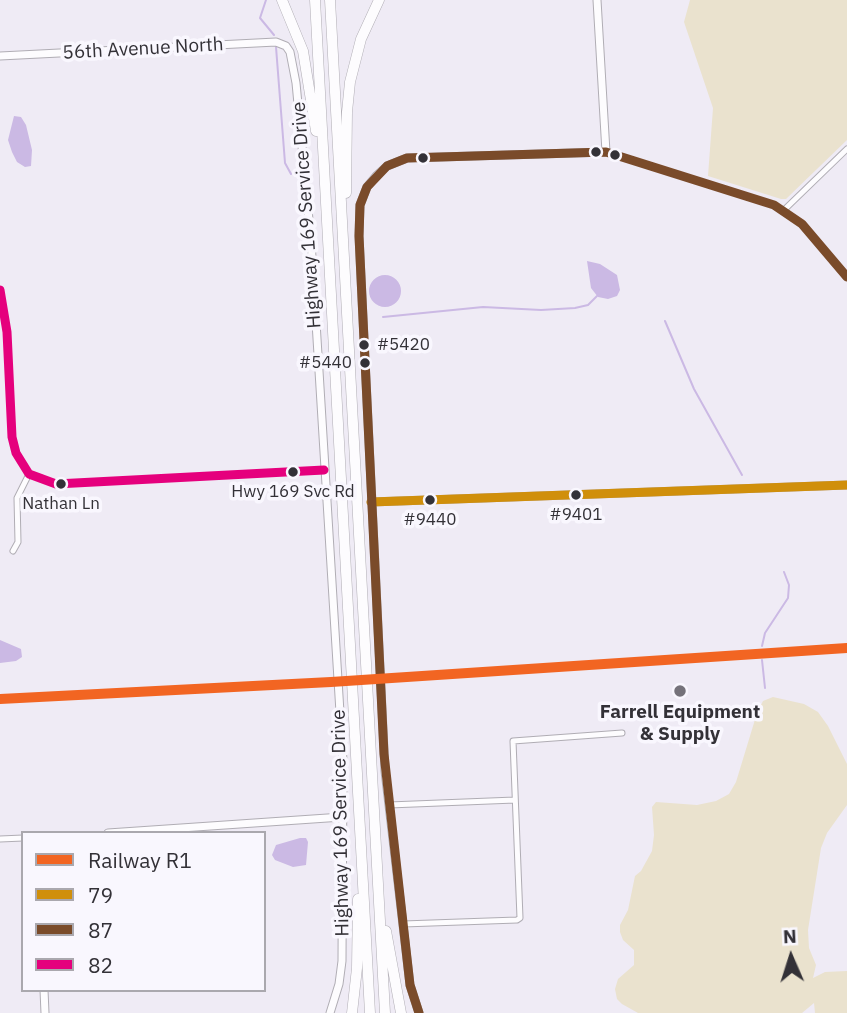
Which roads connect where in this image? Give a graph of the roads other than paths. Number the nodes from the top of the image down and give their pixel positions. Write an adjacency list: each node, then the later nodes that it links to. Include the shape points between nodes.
1 (282, 0): 11 (highway, via 308,72)
2 (315, 0): 11 (highway)
3 (330, 0): 12 (highway)
4 (379, 0): 12 (highway, via 361,39 350,82)
5 (597, 0): 9 (street)
6 (286, 46): 7 (street, 56th Avenue North, via 276,42); 17 (street, Highway 169 Service Drive, via 293,61 311,241)
7 (0, 56)
8 (847, 149): 10 (street)
9 (606, 152): 10 (street); 20 (street, via 423,157 387,166 372,180 359,212)
10 (784, 210): 13 (street)
11 (327, 219): 29 (highway)
12 (343, 242): 30 (highway)
13 (847, 277)
14 (0, 290): 16 (street)
15 (0, 386): 16 (street)
16 (10, 387): 18 (street, via 14,445)
17 (324, 470): 18 (street, via 56,484); 25 (street, Highway 169 Service Drive, via 343,761)
18 (29, 474): 21 (street, via 17,498 18,542)
19 (847, 485): 20 (street)
20 (371, 502): 24 (street)
21 (13, 551)
22 (622, 733): 23 (street, via 513,741)
23 (516, 800): 24 (street); 31 (street, via 520,918)
24 (389, 806): 31 (street)
25 (342, 817): 26 (street); 34 (street, Highway 169 Service Drive, via 342,961)
26 (136, 831)
27 (21, 838): 28 (street)
28 (0, 839)
29 (361, 853): 35 (highway); 36 (highway)
30 (377, 872): 37 (highway); 38 (highway)
31 (403, 924): 39 (street, via 410,985)
32 (44, 992): 33 (street)
33 (46, 1013)
34 (330, 1013)
35 (352, 1013)
36 (370, 1013)
37 (385, 1013)
38 (401, 1013)
39 (419, 1013)

